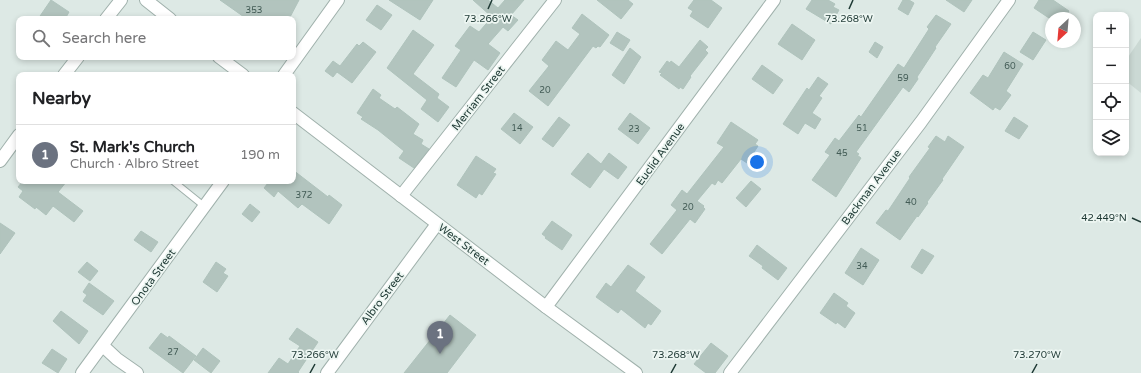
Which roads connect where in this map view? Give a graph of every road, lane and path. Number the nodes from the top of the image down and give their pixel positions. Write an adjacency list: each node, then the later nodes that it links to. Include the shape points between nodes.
1 (121, 0): 7 (street)
2 (146, 0): 8 (street)
3 (338, 0): 9 (street)
4 (555, 0): 21 (street, Merriam Street)
5 (774, 0): 24 (street, Euclid Avenue)
6 (1009, 0): 30 (street, Backman Avenue, via 921,122)
7 (108, 16)
8 (166, 16)
9 (296, 58)
10 (76, 60): 13 (street)
11 (223, 60): 14 (street)
12 (295, 60): 15 (street)
13 (66, 72)
14 (239, 72)
15 (286, 72)
16 (296, 115): 21 (street, West Street)
17 (16, 139): 18 (street)
18 (0, 161)
19 (177, 184): 22 (lane)
20 (221, 184): 22 (street, Onota Street)
21 (401, 196): 23 (street, West Street)
22 (204, 206): 25 (street, Onota Street)
23 (437, 224): 24 (street, West Street); 28 (street, Albro Street)
24 (546, 307): 29 (street, West Street)
25 (103, 346): 26 (street, Onota Street); 27 (street)
26 (82, 373)
27 (137, 373)
28 (327, 373)
29 (636, 373)
30 (730, 373)

